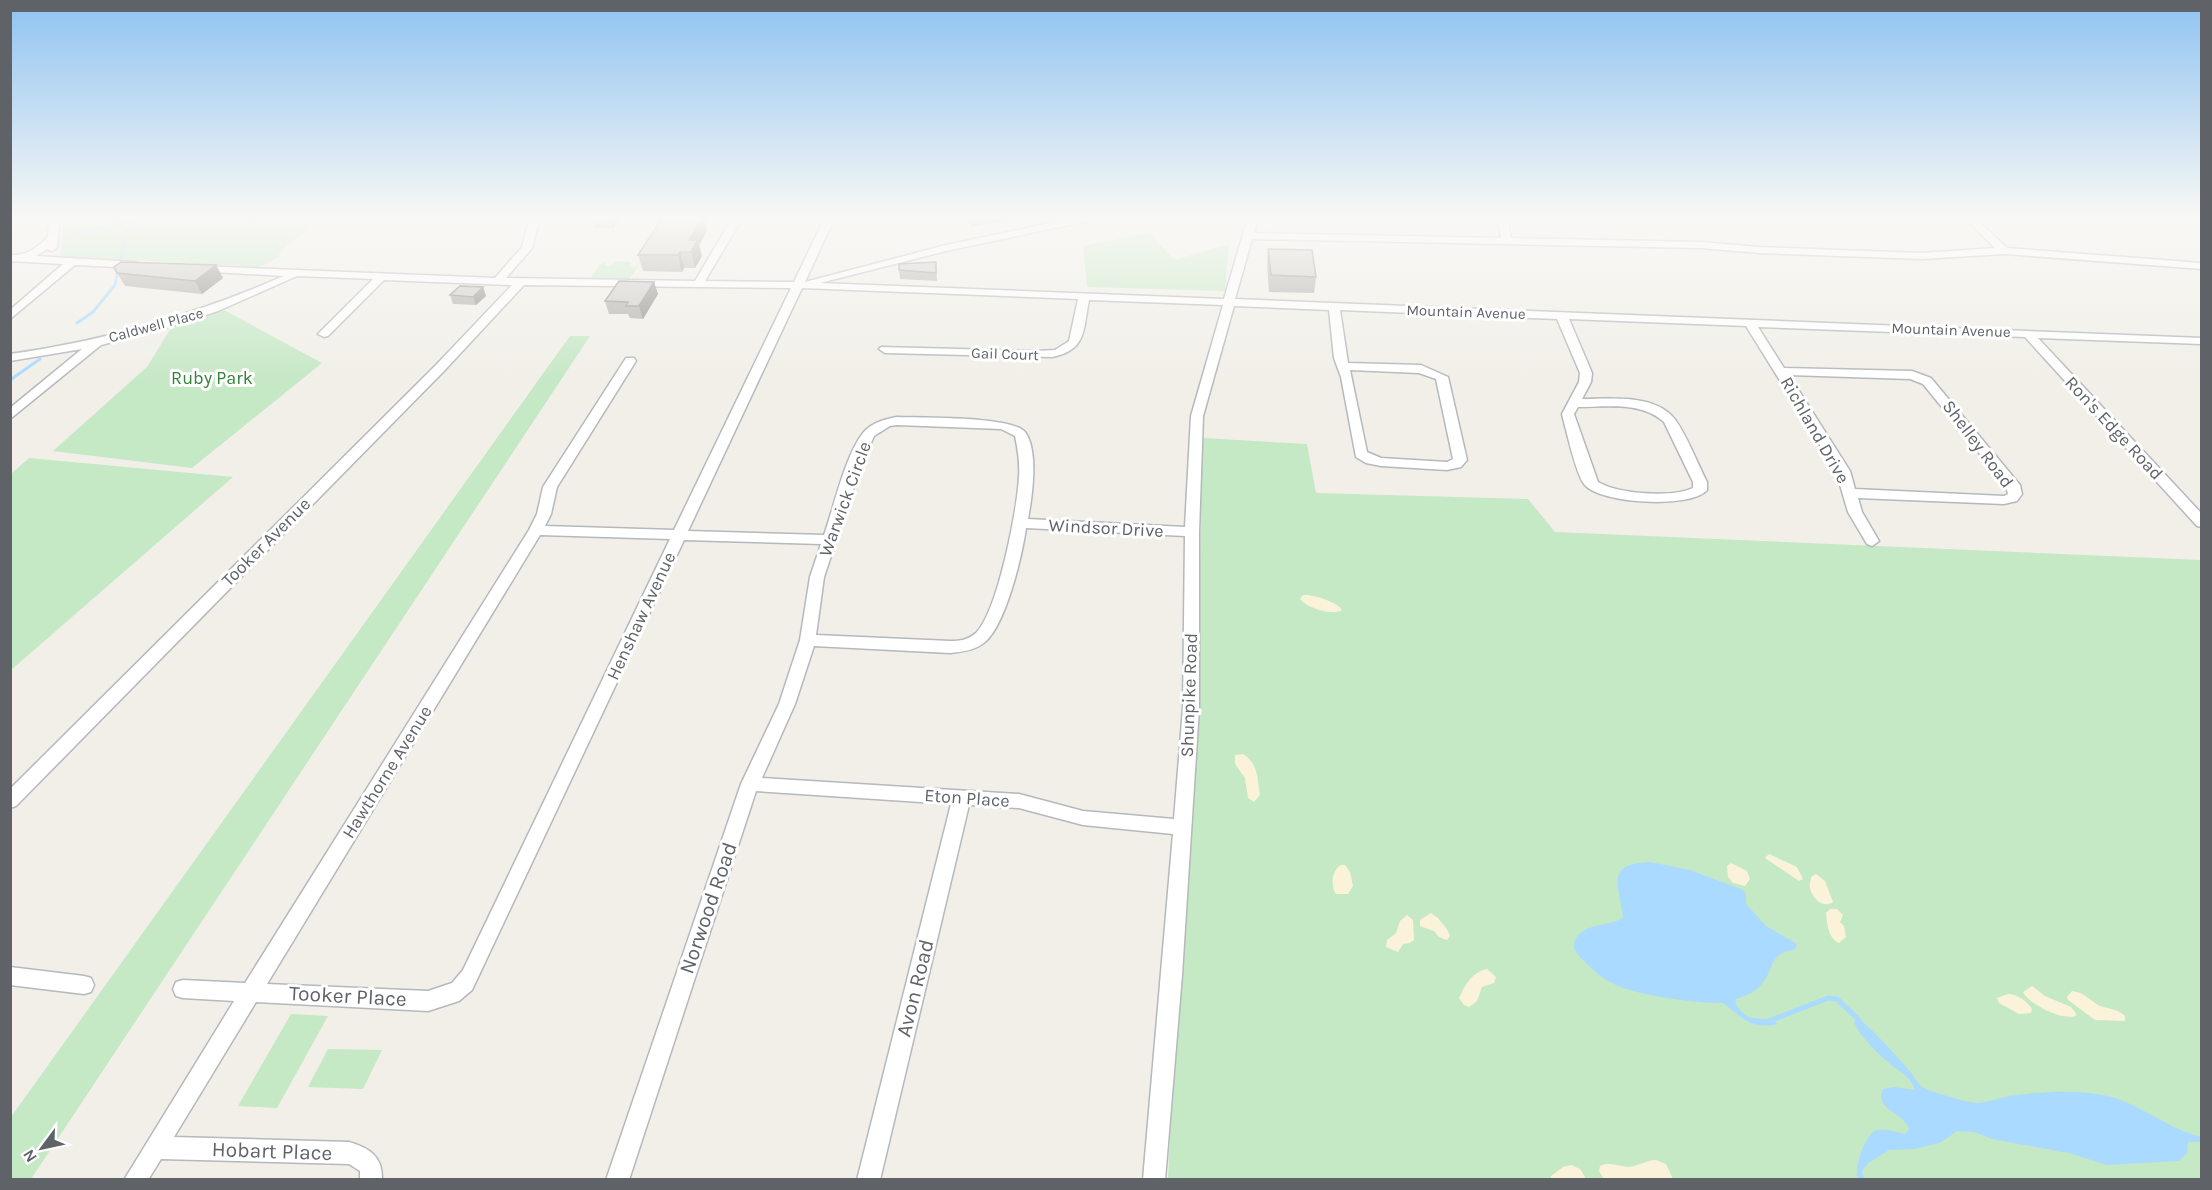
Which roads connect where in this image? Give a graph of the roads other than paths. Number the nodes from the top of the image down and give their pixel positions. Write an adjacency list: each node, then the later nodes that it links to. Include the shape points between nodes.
1 (60, 273): 17 (street)
2 (269, 273): 8 (street, Mountain Avenue)
3 (505, 273): 10 (street)
4 (705, 273): 12 (street)
5 (802, 273): 13 (street, Henshaw Avenue)
6 (847, 273): 13 (street)
7 (1238, 273): 15 (street, Shunpike Road)
8 (296, 274): 9 (street, Mountain Avenue); 22 (street, Caldwell Place, via 204,313)
9 (381, 277): 10 (street, Mountain Avenue); 21 (street)
10 (498, 281): 11 (street, Mountain Avenue)
11 (521, 282): 12 (street, Mountain Avenue); 42 (street, Tooker Avenue)
12 (698, 284): 13 (street, Mountain Avenue)
13 (796, 285): 14 (street, Mountain Avenue); 36 (street, Henshaw Avenue)
14 (1084, 297): 15 (street, Mountain Avenue); 24 (street, Gail Court, via 1073,346 1054,354)
15 (1230, 302): 16 (street, Mountain Avenue); 35 (street, Shunpike Road, via 1197,416)
16 (1334, 307): 18 (street, Mountain Avenue); 27 (street)
17 (10, 316)
18 (1562, 316): 19 (street, Mountain Avenue); 29 (street, via 1586,373)
19 (1750, 323): 20 (street, Mountain Avenue); 28 (street, Richland Drive)
20 (2027, 333): 23 (street, Mountain Avenue); 33 (street, Ron's Edge Road)
21 (324, 334)
22 (99, 341): 25 (street, Caldwell Place); 30 (street)
23 (2202, 341)
24 (885, 349)
25 (10, 358)
26 (630, 361): 34 (street, Hawthorne Avenue, via 550,488)
27 (1343, 366): 27 (street, via 1359,449 1365,457 1381,462 1440,465 1460,460 1442,377 1421,369)
28 (1780, 371): 31 (street, Richland Drive, via 1843,471); 31 (street, Shelley Road, via 1912,375 1927,381 2013,485 2015,494 2004,500)
29 (1574, 403): 29 (street, via 1568,414 1569,422 1589,482 1595,487 1615,494 1646,495 1689,496 1700,490 1701,482 1661,412 1643,406)
30 (10, 415)
31 (1851, 492): 38 (street, Richland Drive, via 1855,512)
32 (1020, 523): 35 (street, Windsor Drive); 37 (street, Warwick Circle, via 1027,468 1022,436 1017,431 1002,425 897,421 869,434); 39 (street, Warwick Circle, via 1005,588 986,632 977,641 965,647 950,647)
33 (2202, 523)
34 (536, 530): 36 (street); 48 (street, Hawthorne Avenue)
35 (1192, 532): 43 (street, Shunpike Road, via 1191,708)
36 (680, 534): 37 (street); 44 (street, Henshaw Avenue)
37 (828, 540): 39 (street, Warwick Circle, via 817,577)
38 (1872, 541)
39 (808, 639): 40 (street, Norwood Road, via 787,704)
40 (750, 784): 41 (street, Eton Place); 52 (street, Norwood Road)
41 (962, 797): 43 (street, Eton Place, via 1019,801 1083,818); 53 (street, Avon Road)
42 (10, 801)
43 (1181, 827): 54 (street, Shunpike Road)
44 (484, 946): 48 (street, Tooker Place, via 466,984 445,998)
45 (10, 976): 46 (street)
46 (84, 985)
47 (183, 989): 48 (street, Tooker Place)
48 (253, 991): 49 (street, Hawthorne Avenue)
49 (154, 1148): 50 (street, Hawthorne Avenue); 51 (street, Hobart Place, via 349,1153 370,1163)
50 (135, 1179)
51 (371, 1179)
52 (617, 1179)
53 (868, 1179)
54 (1154, 1179)

